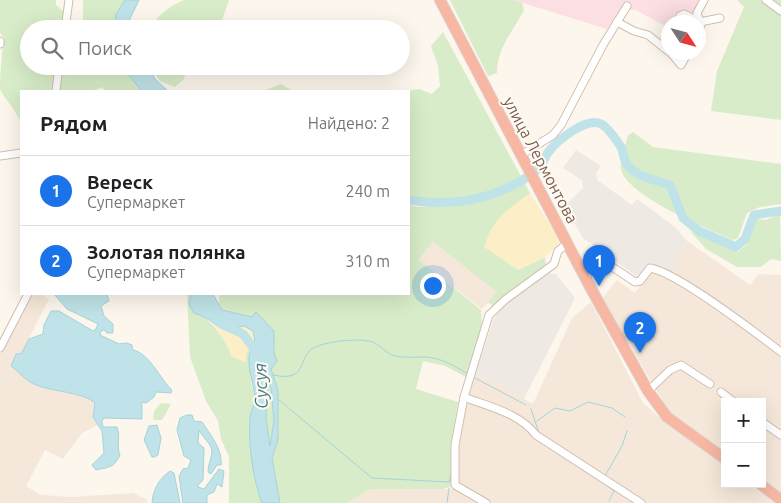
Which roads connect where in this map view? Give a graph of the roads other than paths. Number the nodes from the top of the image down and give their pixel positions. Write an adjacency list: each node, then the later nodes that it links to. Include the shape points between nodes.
1 (69, 0): 9 (street)
2 (440, 0): 16 (highway, улица Лермонтова)
3 (704, 0): 7 (street)
4 (766, 0): 6 (street)
5 (627, 6): 11 (street)
6 (781, 11)
7 (698, 15)
8 (720, 18): 10 (street)
9 (66, 20)
10 (706, 21)
11 (617, 22): 12 (street, via 648,34); 16 (street, via 561,125 553,135)
12 (661, 45)
13 (58, 75): 14 (street)
14 (56, 90)
15 (20, 154): 17 (street)
16 (521, 155): 18 (highway, улица Лермонтова)
17 (0, 156)
18 (568, 243): 19 (highway, улица Лермонтова); 26 (street, via 558,251 554,264 489,315)
19 (586, 278): 22 (street, via 599,258 635,282 640,281 650,268 660,269); 24 (highway, улица Лермонтова)
20 (27, 295): 21 (street)
21 (0, 348)
22 (781, 352)
23 (710, 384): 24 (street, via 681,365 670,370)
24 (648, 390): 30 (highway, улица Лермонтова, via 667,417)
25 (721, 392): 27 (street)
26 (464, 397): 33 (street, via 456,445 455,485); 34 (street, via 507,413 528,425 536,435)
27 (729, 398)
28 (766, 425): 29 (street)
29 (781, 435)
30 (721, 456)
31 (765, 488): 32 (highway)
32 (781, 500)
33 (486, 503)
34 (641, 503)

